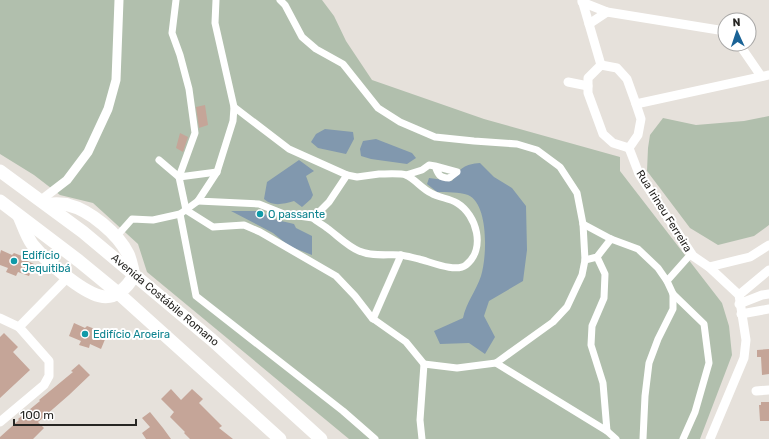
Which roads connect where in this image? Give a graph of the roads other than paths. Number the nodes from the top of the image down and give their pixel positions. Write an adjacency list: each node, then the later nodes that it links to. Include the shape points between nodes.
1 (119, 0): 26 (street, via 116,80 108,108 88,152 67,180)
2 (176, 0): 23 (street, via 172,32 189,89 195,133)
3 (216, 0): 15 (street, via 216,23)
4 (280, 0): 30 (street, via 302,37 316,49 343,64 378,108 400,122 435,137 517,144 537,150 560,167 577,193)
5 (582, 1): 6 (street); 7 (street)
6 (607, 12): 7 (street); 8 (street)
7 (589, 24): 10 (street)
8 (717, 30)
9 (746, 52): 11 (street)
10 (601, 65): 13 (street, via 588,78); 14 (street, via 617,68 627,79)
11 (765, 76): 14 (street)
12 (568, 82): 13 (street)
13 (588, 86): 16 (street, via 590,102 603,134 613,144)
14 (636, 104): 16 (street, via 641,118 638,135)
15 (234, 107): 20 (street, via 233,121); 21 (street, via 289,149)
16 (629, 148): 34 (street, Rua Irineu Ferreira, via 639,174)
17 (158, 160): 23 (street)
18 (435, 166): 22 (street, via 429,165)
19 (0, 171): 26 (main road, Avenida Costábile Romano)
20 (216, 172): 23 (street); 25 (street)
21 (347, 175): 22 (street); 29 (street)
22 (406, 175): 35 (street, via 423,189 456,202 466,210 475,225 477,240 474,256 459,269)
23 (179, 177): 27 (street)
24 (0, 201): 28 (main road)
25 (198, 201): 27 (street); 29 (street, via 259,204 284,214)
26 (44, 202): 31 (main road, via 66,204 83,210); 40 (main road, Avenida Costábile Romano)
27 (183, 212): 31 (street, via 153,220 132,219); 50 (street, via 213,227 244,225 260,232 336,276); 60 (street, via 196,296)
28 (18, 214): 41 (main road, via 32,243); 43 (main road)
29 (313, 218): 35 (street, via 341,241 360,252 384,256)
30 (583, 224): 32 (street); 37 (street)
31 (116, 237): 40 (main road, via 127,253)
32 (611, 239): 36 (street); 42 (street, via 638,249 658,268)
33 (769, 245): 38 (street, via 750,257)
34 (692, 254): 38 (street, Rua Irineu Ferreira); 42 (street)
35 (401, 255): 50 (street)
36 (597, 257): 37 (street); 57 (street, via 605,274 604,298 592,326 591,345 603,383)
37 (585, 260): 52 (street, via 582,275 567,307 553,322)
38 (708, 267): 46 (street, Rua Irineu Ferreira)
39 (769, 270): 46 (street)
40 (134, 275): 43 (main road, via 128,285); 59 (main road, Avenida Costábile Romano, via 212,340)
41 (68, 277): 43 (main road, via 86,290 101,296); 51 (street)
42 (667, 281): 44 (street)
43 (118, 293): 58 (main road)
44 (673, 294): 63 (street, via 673,309 649,363); 64 (street, via 704,324 709,363 695,412)
45 (769, 294): 46 (street)
46 (739, 300): 48 (street)
47 (769, 309): 48 (street)
48 (741, 314): 65 (street, via 746,340 744,358)
49 (0, 318): 51 (street)
50 (373, 319): 53 (street, via 406,342)
51 (19, 327): 56 (street, via 49,361 49,376 44,385)
52 (496, 363): 53 (street, via 457,368); 57 (street)
53 (424, 364): 61 (street, via 420,420)
54 (769, 390): 55 (street)
55 (756, 391)
56 (0, 422)
57 (606, 432): 62 (street)
58 (280, 439)
59 (321, 439)
60 (375, 439)
61 (422, 439)
62 (616, 439)
63 (643, 439)
64 (683, 439)
65 (710, 439)

